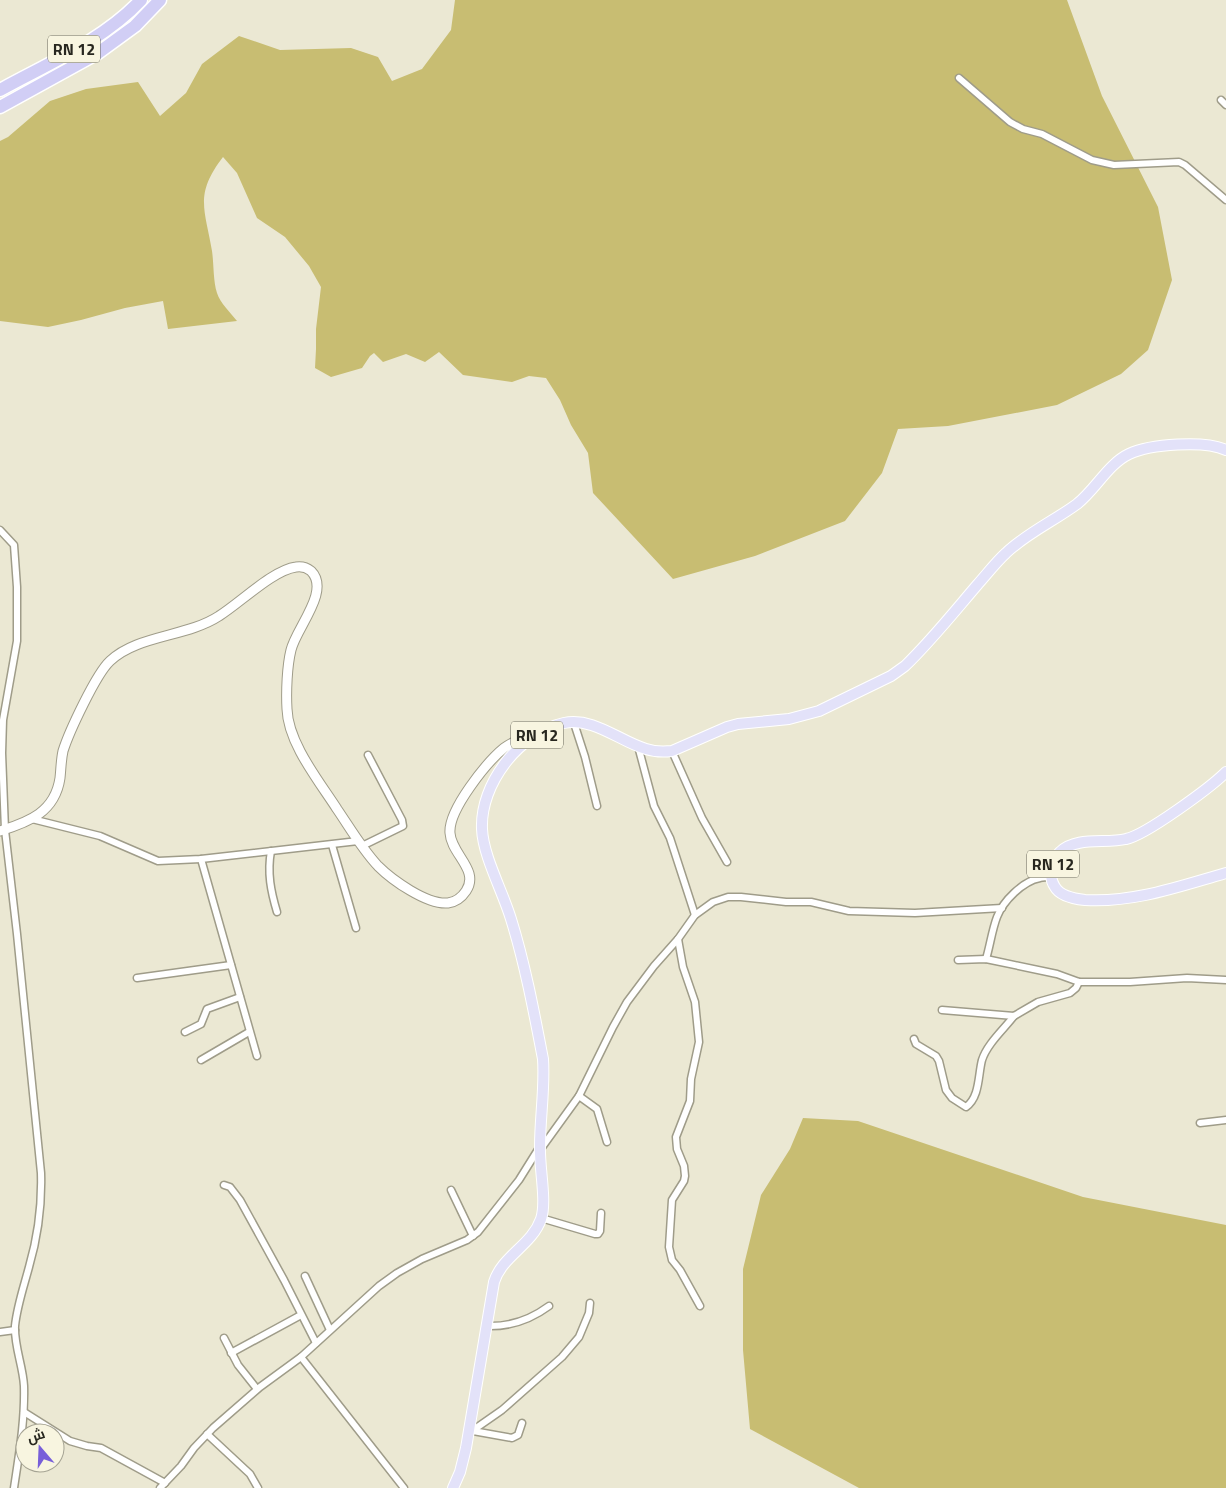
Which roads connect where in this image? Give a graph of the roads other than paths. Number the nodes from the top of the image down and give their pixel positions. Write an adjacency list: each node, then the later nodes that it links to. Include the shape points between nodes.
1 (142, 0): 4 (highway, RN 12, via 97,36)
2 (160, 0): 5 (highway, via 135,26 98,52)
3 (959, 78): 6 (street, via 1010,122 1042,134 1082,156 1114,165 1179,162)
4 (0, 90)
5 (0, 107)
6 (1226, 200)
7 (1225, 448): 12 (main road, RN 12, via 1166,446 1129,454 1077,504 1005,553 918,654 891,676 819,711 804,716 738,724)
8 (0, 530): 17 (street, via 14,545 17,587 17,641 3,720)
9 (574, 723): 10 (main road, RN 12); 11 (main road, RN 12, via 593,726); 15 (street)
10 (536, 735): 19 (main road, via 516,741 497,755 457,807 450,833 471,878 460,898 447,903 415,892 380,868); 48 (main road, RN 12, via 505,763 495,779 486,798 482,827 485,845 516,935 543,1059)
11 (638, 746): 12 (main road, RN 12); 27 (street, via 654,806 670,838)
12 (672, 751): 22 (street, via 702,818)
13 (368, 755): 19 (street, via 403,826)
14 (1226, 772): 24 (main road, RN 12, via 1178,809 1138,834 1126,839 1073,845 1060,852 1052,866)
15 (597, 806)
16 (32, 819): 17 (main road); 19 (main road, via 54,798 66,744 97,679 109,662 120,652 138,644 198,628 276,575 299,566 313,574 318,588 290,651 287,710 290,726 311,769); 21 (street, via 100,836 152,859)
17 (2, 831): 60 (street, via 17,934 42,1198)
18 (332, 844): 19 (street); 20 (street); 28 (street)
19 (360, 844)
20 (271, 851): 21 (street); 26 (street, via 269,870)
21 (201, 859): 32 (street)
22 (727, 862)
23 (1226, 873): 24 (main road, RN 12, via 1150,894 1093,900 1077,899 1062,893 1055,888)
24 (1052, 877): 25 (street, via 1026,884)
25 (1002, 908): 27 (street, via 915,913 848,911 811,902 734,897 712,902); 31 (street)
26 (277, 912)
27 (695, 915): 29 (street)
28 (356, 928)
29 (678, 939): 44 (street, via 627,1002); 57 (street, via 695,1002 699,1042 690,1101 676,1137 685,1172 684,1181 672,1200 669,1247 672,1260)
30 (958, 960): 31 (street)
31 (986, 960): 35 (street, via 1057,974)
32 (231, 965): 33 (street); 36 (street)
33 (137, 978)
34 (1226, 980): 35 (street, via 1187,978)
35 (1079, 982): 38 (street, via 1070,993 1038,1002)
36 (240, 997): 39 (street, via 207,1009 201,1024); 40 (street)
37 (942, 1010): 38 (street)
38 (1014, 1016): 41 (street, via 982,1060 974,1097 966,1107 946,1090 936,1056 916,1044)
39 (185, 1032)
40 (249, 1032): 42 (street); 43 (street)
41 (914, 1039)
42 (257, 1056)
43 (201, 1060)
44 (579, 1096): 47 (street, via 597,1109); 48 (street)
45 (1226, 1120): 46 (street)
46 (1200, 1123)
47 (606, 1142)
48 (540, 1149): 52 (main road, RN 12); 53 (street)
49 (224, 1185): 58 (street, via 230,1186 240,1200)
50 (451, 1190): 53 (street)
51 (601, 1213): 52 (street, via 600,1231 595,1234)
52 (541, 1218): 59 (main road, RN 12, via 530,1237 497,1273)
53 (473, 1236): 61 (street, via 397,1273)
54 (305, 1276): 61 (street)
55 (590, 1303): 70 (street, via 579,1337 562,1357 502,1410)
56 (549, 1306): 59 (street, via 520,1322)
57 (700, 1306)
58 (301, 1315): 64 (street); 65 (street)
59 (486, 1326): 70 (main road, RN 12)
60 (15, 1330): 62 (street); 68 (street, via 24,1385)
61 (330, 1330): 64 (street)
62 (0, 1332)
63 (224, 1338): 65 (street)
64 (316, 1343): 66 (street)
65 (231, 1353): 67 (street)
66 (301, 1356): 67 (street); 75 (street)
67 (257, 1389): 71 (street)
68 (24, 1412): 72 (street, via 70,1441 101,1448); 73 (street)
69 (522, 1424): 70 (street, via 514,1438)
70 (471, 1432): 76 (main road, RN 12)
71 (207, 1434): 72 (street); 74 (street, via 250,1474)
72 (162, 1486)
73 (14, 1488)
74 (258, 1488)
75 (404, 1488)
76 (453, 1488)

